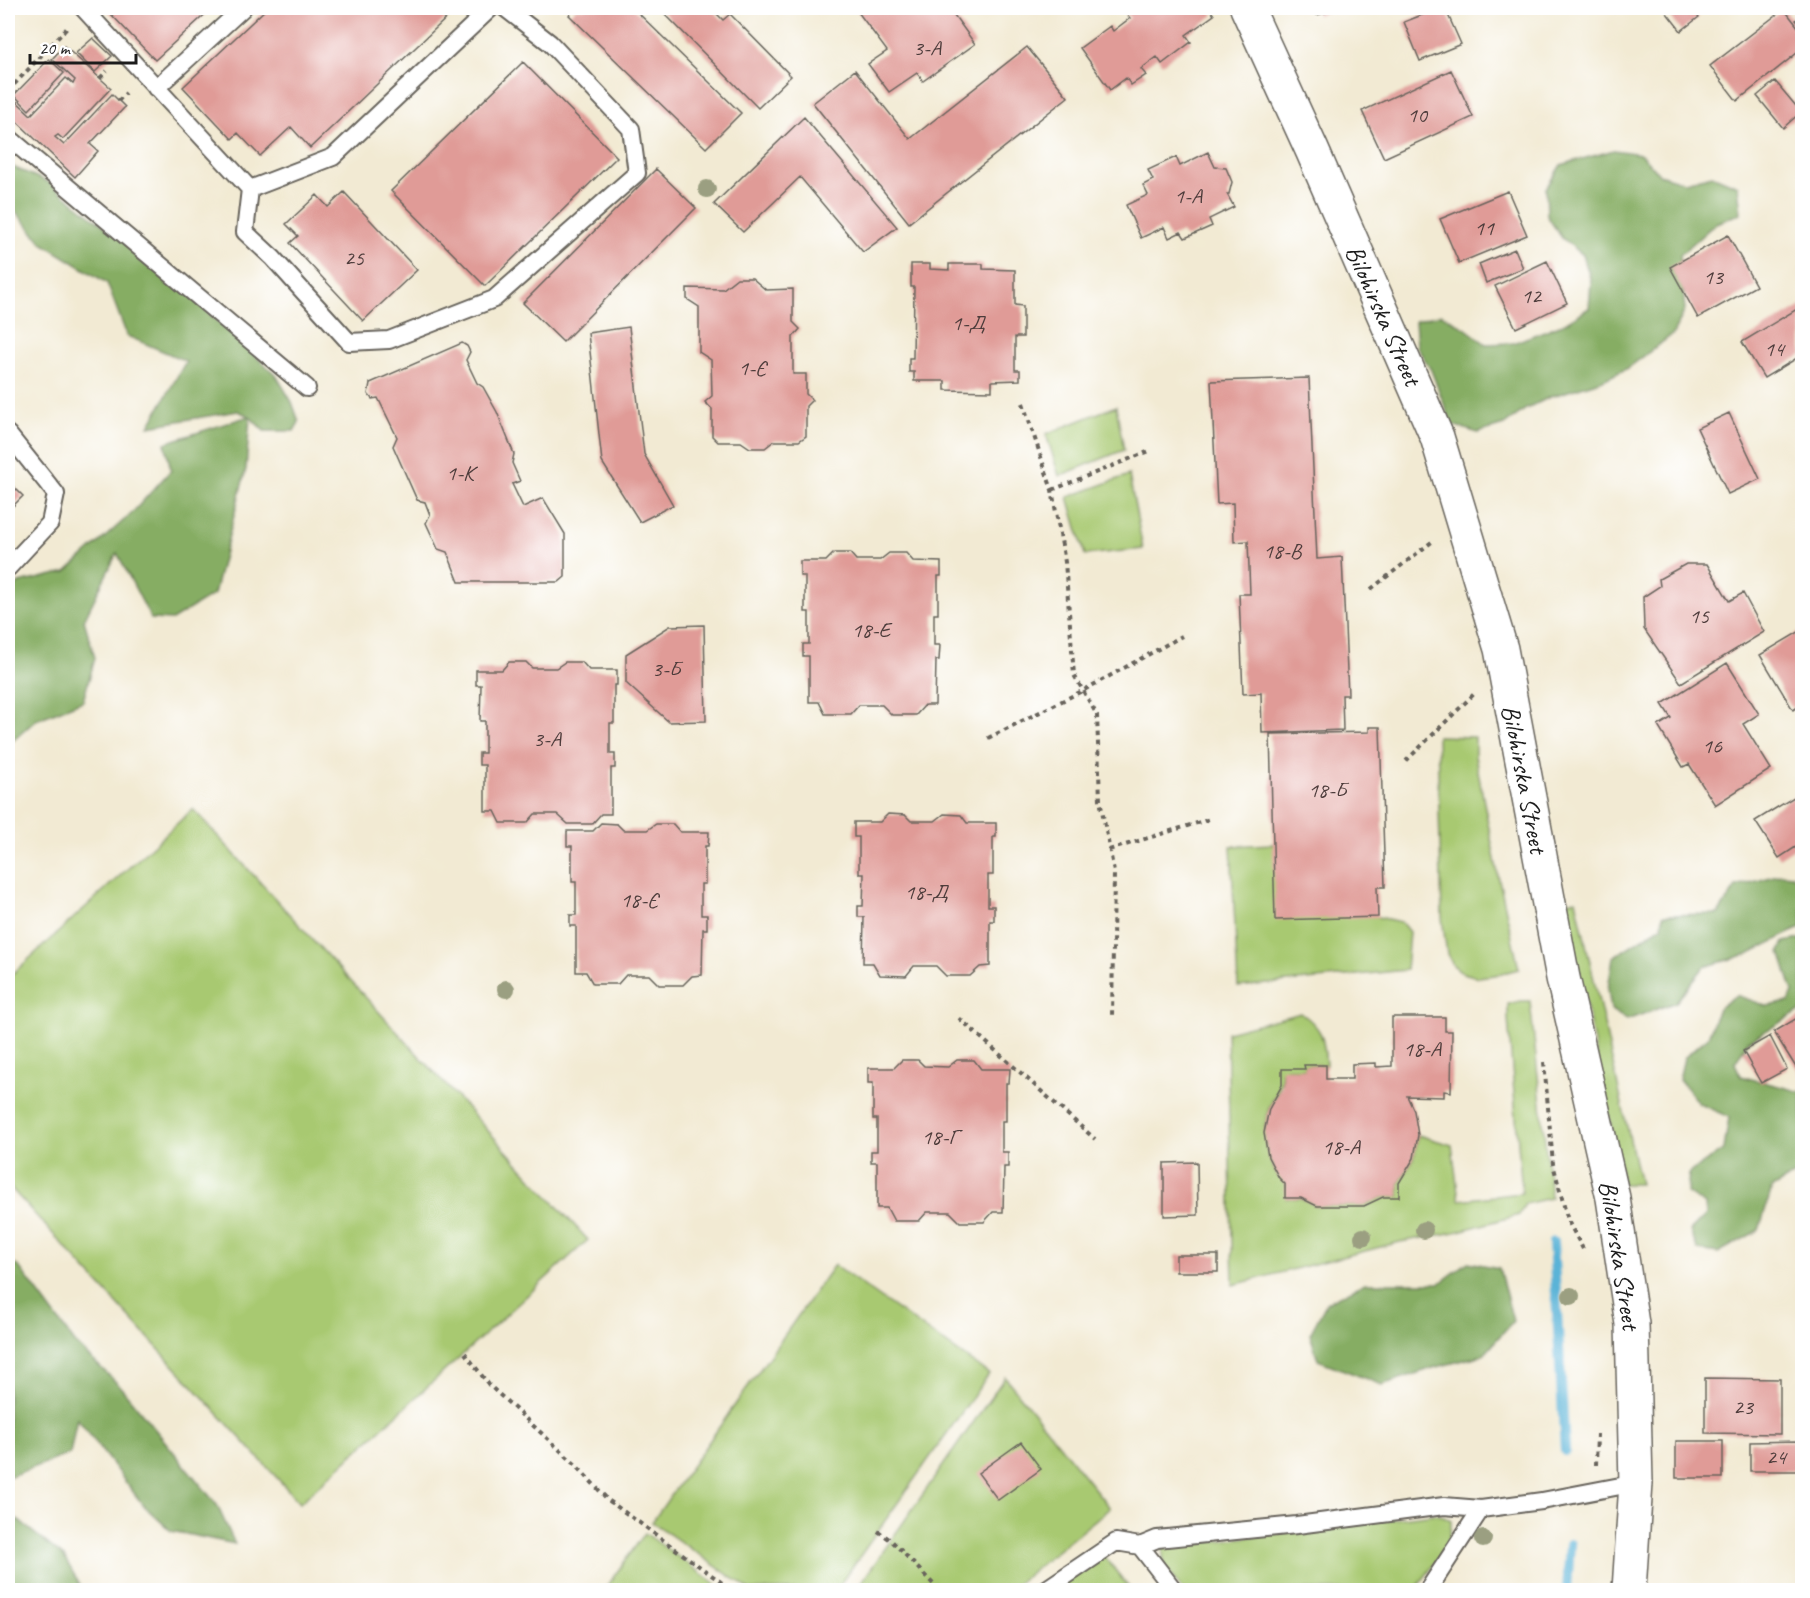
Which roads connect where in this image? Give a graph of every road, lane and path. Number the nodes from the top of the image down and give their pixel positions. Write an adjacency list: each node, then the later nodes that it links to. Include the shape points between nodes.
1 (84, 8): 6 (lane); 7 (path)
2 (243, 8): 6 (lane)
3 (491, 8): 9 (lane, via 333,157)
4 (505, 8): 9 (lane, via 550,43 631,129 637,173 494,299 389,340 349,342 245,232)
5 (1247, 8): 32 (street, Bilohirska Street, via 1437,437 1501,649 1563,978 1613,1198 1632,1324)
6 (156, 88): 9 (lane)
7 (8, 91)
8 (8, 137): 10 (lane)
9 (250, 189)
10 (307, 388)
11 (1023, 403): 14 (path)
12 (8, 434): 16 (lane, via 56,494 50,523)
13 (1152, 450): 14 (path)
14 (1053, 490): 19 (path, via 1065,562 1074,675)
15 (1439, 536): 17 (path)
16 (8, 568)
17 (1371, 590)
18 (1182, 636): 19 (path)
19 (1084, 690): 21 (path); 24 (path, via 1097,716 1100,800)
20 (1474, 694): 22 (path)
21 (988, 738)
22 (1406, 761)
23 (1210, 819): 24 (path)
24 (1109, 850): 25 (path, via 1114,872)
25 (1112, 1017)
26 (959, 1018): 28 (path)
27 (1543, 1051): 29 (path, via 1553,1164 1568,1221)
28 (1095, 1139)
29 (1587, 1256)
30 (465, 1353): 37 (path, via 489,1385 608,1500)
31 (1597, 1431): 33 (path)
32 (1636, 1483): 33 (lane); 42 (street, Bilohirska Street)
33 (1596, 1490): 34 (lane)
34 (1481, 1509): 36 (lane, via 1444,1506 1157,1539); 41 (lane)
35 (878, 1531): 38 (path)
36 (1140, 1546): 39 (lane, via 1116,1542); 40 (lane)
37 (732, 1590)
38 (939, 1590)
39 (1045, 1590)
40 (1174, 1590)
41 (1428, 1590)
42 (1629, 1590)

